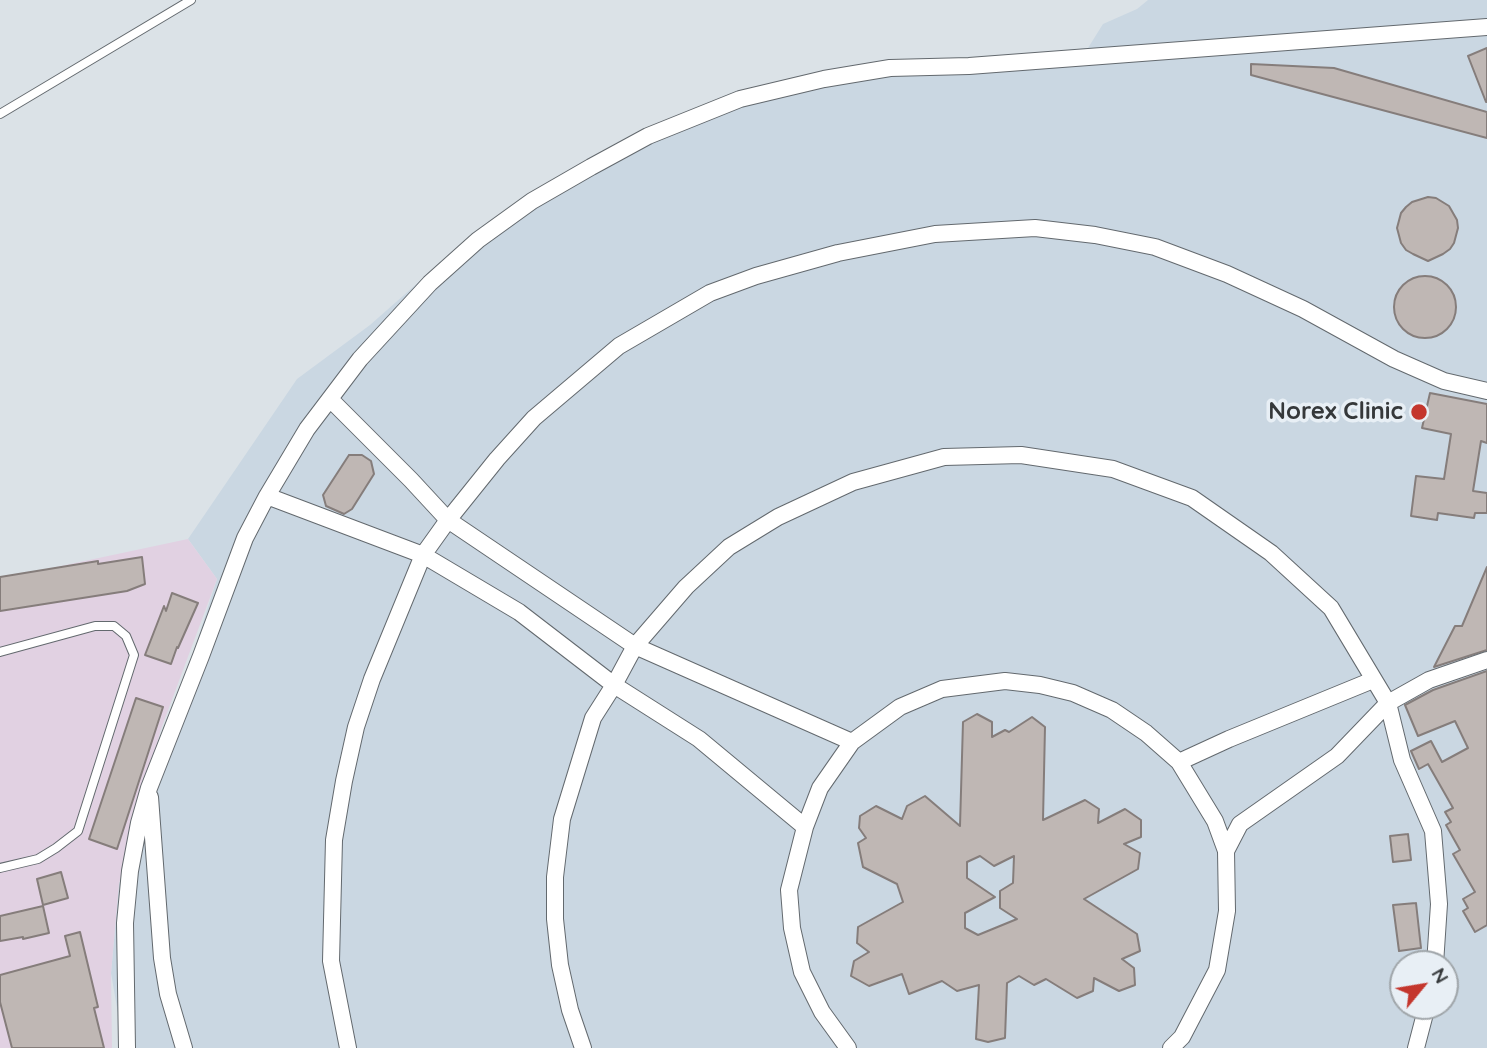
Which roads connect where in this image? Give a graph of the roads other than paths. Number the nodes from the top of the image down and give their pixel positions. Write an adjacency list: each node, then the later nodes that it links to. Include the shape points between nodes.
1 (191, 0): 3 (lane)
2 (1487, 27): 5 (street, via 890,68 740,99 648,136 532,201 478,240 391,323)
3 (0, 114)
4 (1487, 391): 7 (street, via 1444,381 1303,309 1155,247 1035,228 935,234 838,253 756,276 710,293 619,345 534,418)
5 (330, 399): 6 (street); 7 (street)
6 (267, 496): 8 (street); 17 (street, via 245,538)
7 (448, 520): 8 (street); 9 (street)
8 (424, 555): 13 (street, via 519,612); 25 (street, via 356,727 334,840 331,961)
9 (635, 646): 12 (street, via 686,587 729,547 778,517 853,482 944,457 1021,455 1113,469 1192,498 1271,553 1331,608); 13 (street); 15 (street)
10 (0, 652): 20 (lane, via 95,626 114,626 126,636 134,655 78,831 38,859)
11 (1487, 660): 14 (street, via 1429,680)
12 (1373, 680): 14 (street); 16 (street)
13 (614, 685): 18 (street, via 699,739); 26 (street, via 593,718 577,768 562,819 555,877 560,965)
14 (1388, 703): 19 (street, via 1337,756 1240,824); 21 (street, via 1402,760 1433,831 1438,904)
15 (852, 742): 16 (street, via 900,707 942,689 1005,681 1073,693 1112,710); 18 (street, via 820,788)
16 (1179, 762): 19 (street, via 1215,821)
17 (149, 788): 23 (street, via 130,871 125,923); 24 (street, via 162,958)
18 (805, 827): 27 (street, via 789,890 792,929 802,972 822,1012)
19 (1226, 851): 28 (street, via 1227,911 1217,970 1182,1037)
20 (0, 868)
21 (1435, 950)
22 (1423, 1020): 29 (street)
23 (127, 1048)
24 (184, 1048)
25 (348, 1048)
26 (583, 1048)
27 (848, 1048)
28 (1171, 1048)
29 (1416, 1048)

